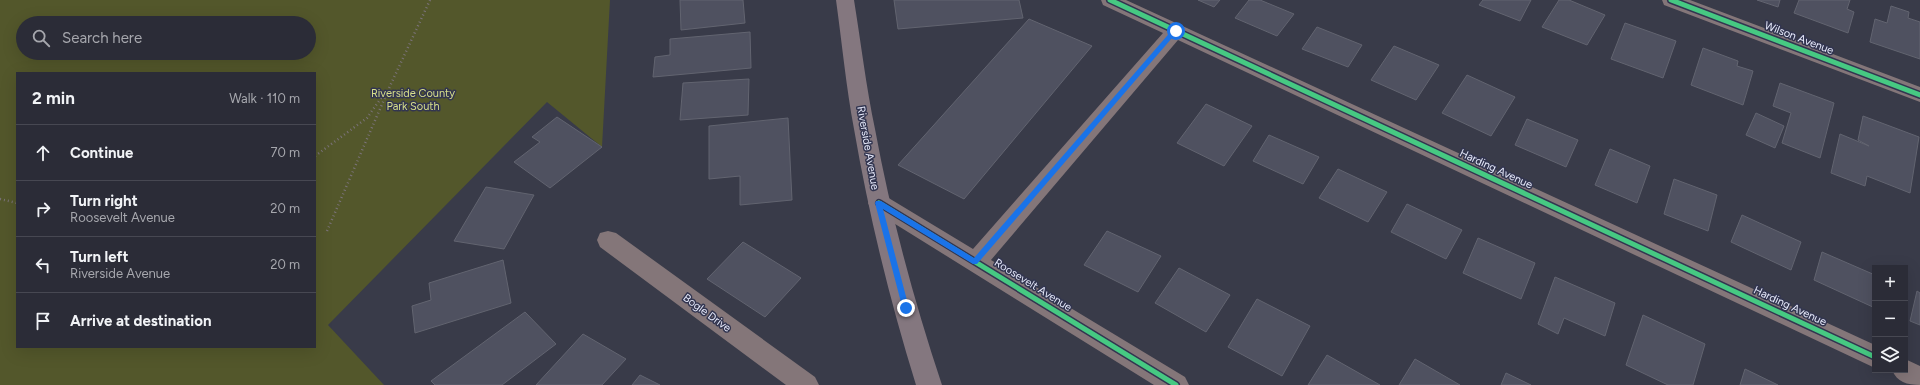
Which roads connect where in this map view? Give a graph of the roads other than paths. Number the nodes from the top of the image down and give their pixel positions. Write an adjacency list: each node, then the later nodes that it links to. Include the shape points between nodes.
1 (845, 0): 6 (main road, Riverside Avenue, via 864,128)
2 (1110, 0): 4 (street, Harding Avenue)
3 (1671, 0): 5 (street, Wilson Avenue)
4 (1176, 31): 8 (street); 9 (street, Harding Avenue)
5 (1920, 95)
6 (879, 203): 8 (street, Roosevelt Avenue); 12 (main road, Riverside Avenue)
7 (608, 240): 13 (street, Bogle Drive)
8 (975, 262): 14 (street, Roosevelt Avenue)
9 (1872, 356)
10 (1908, 372): 11 (street)
11 (1920, 378)
12 (925, 384)
13 (806, 385)
14 (1176, 385)

